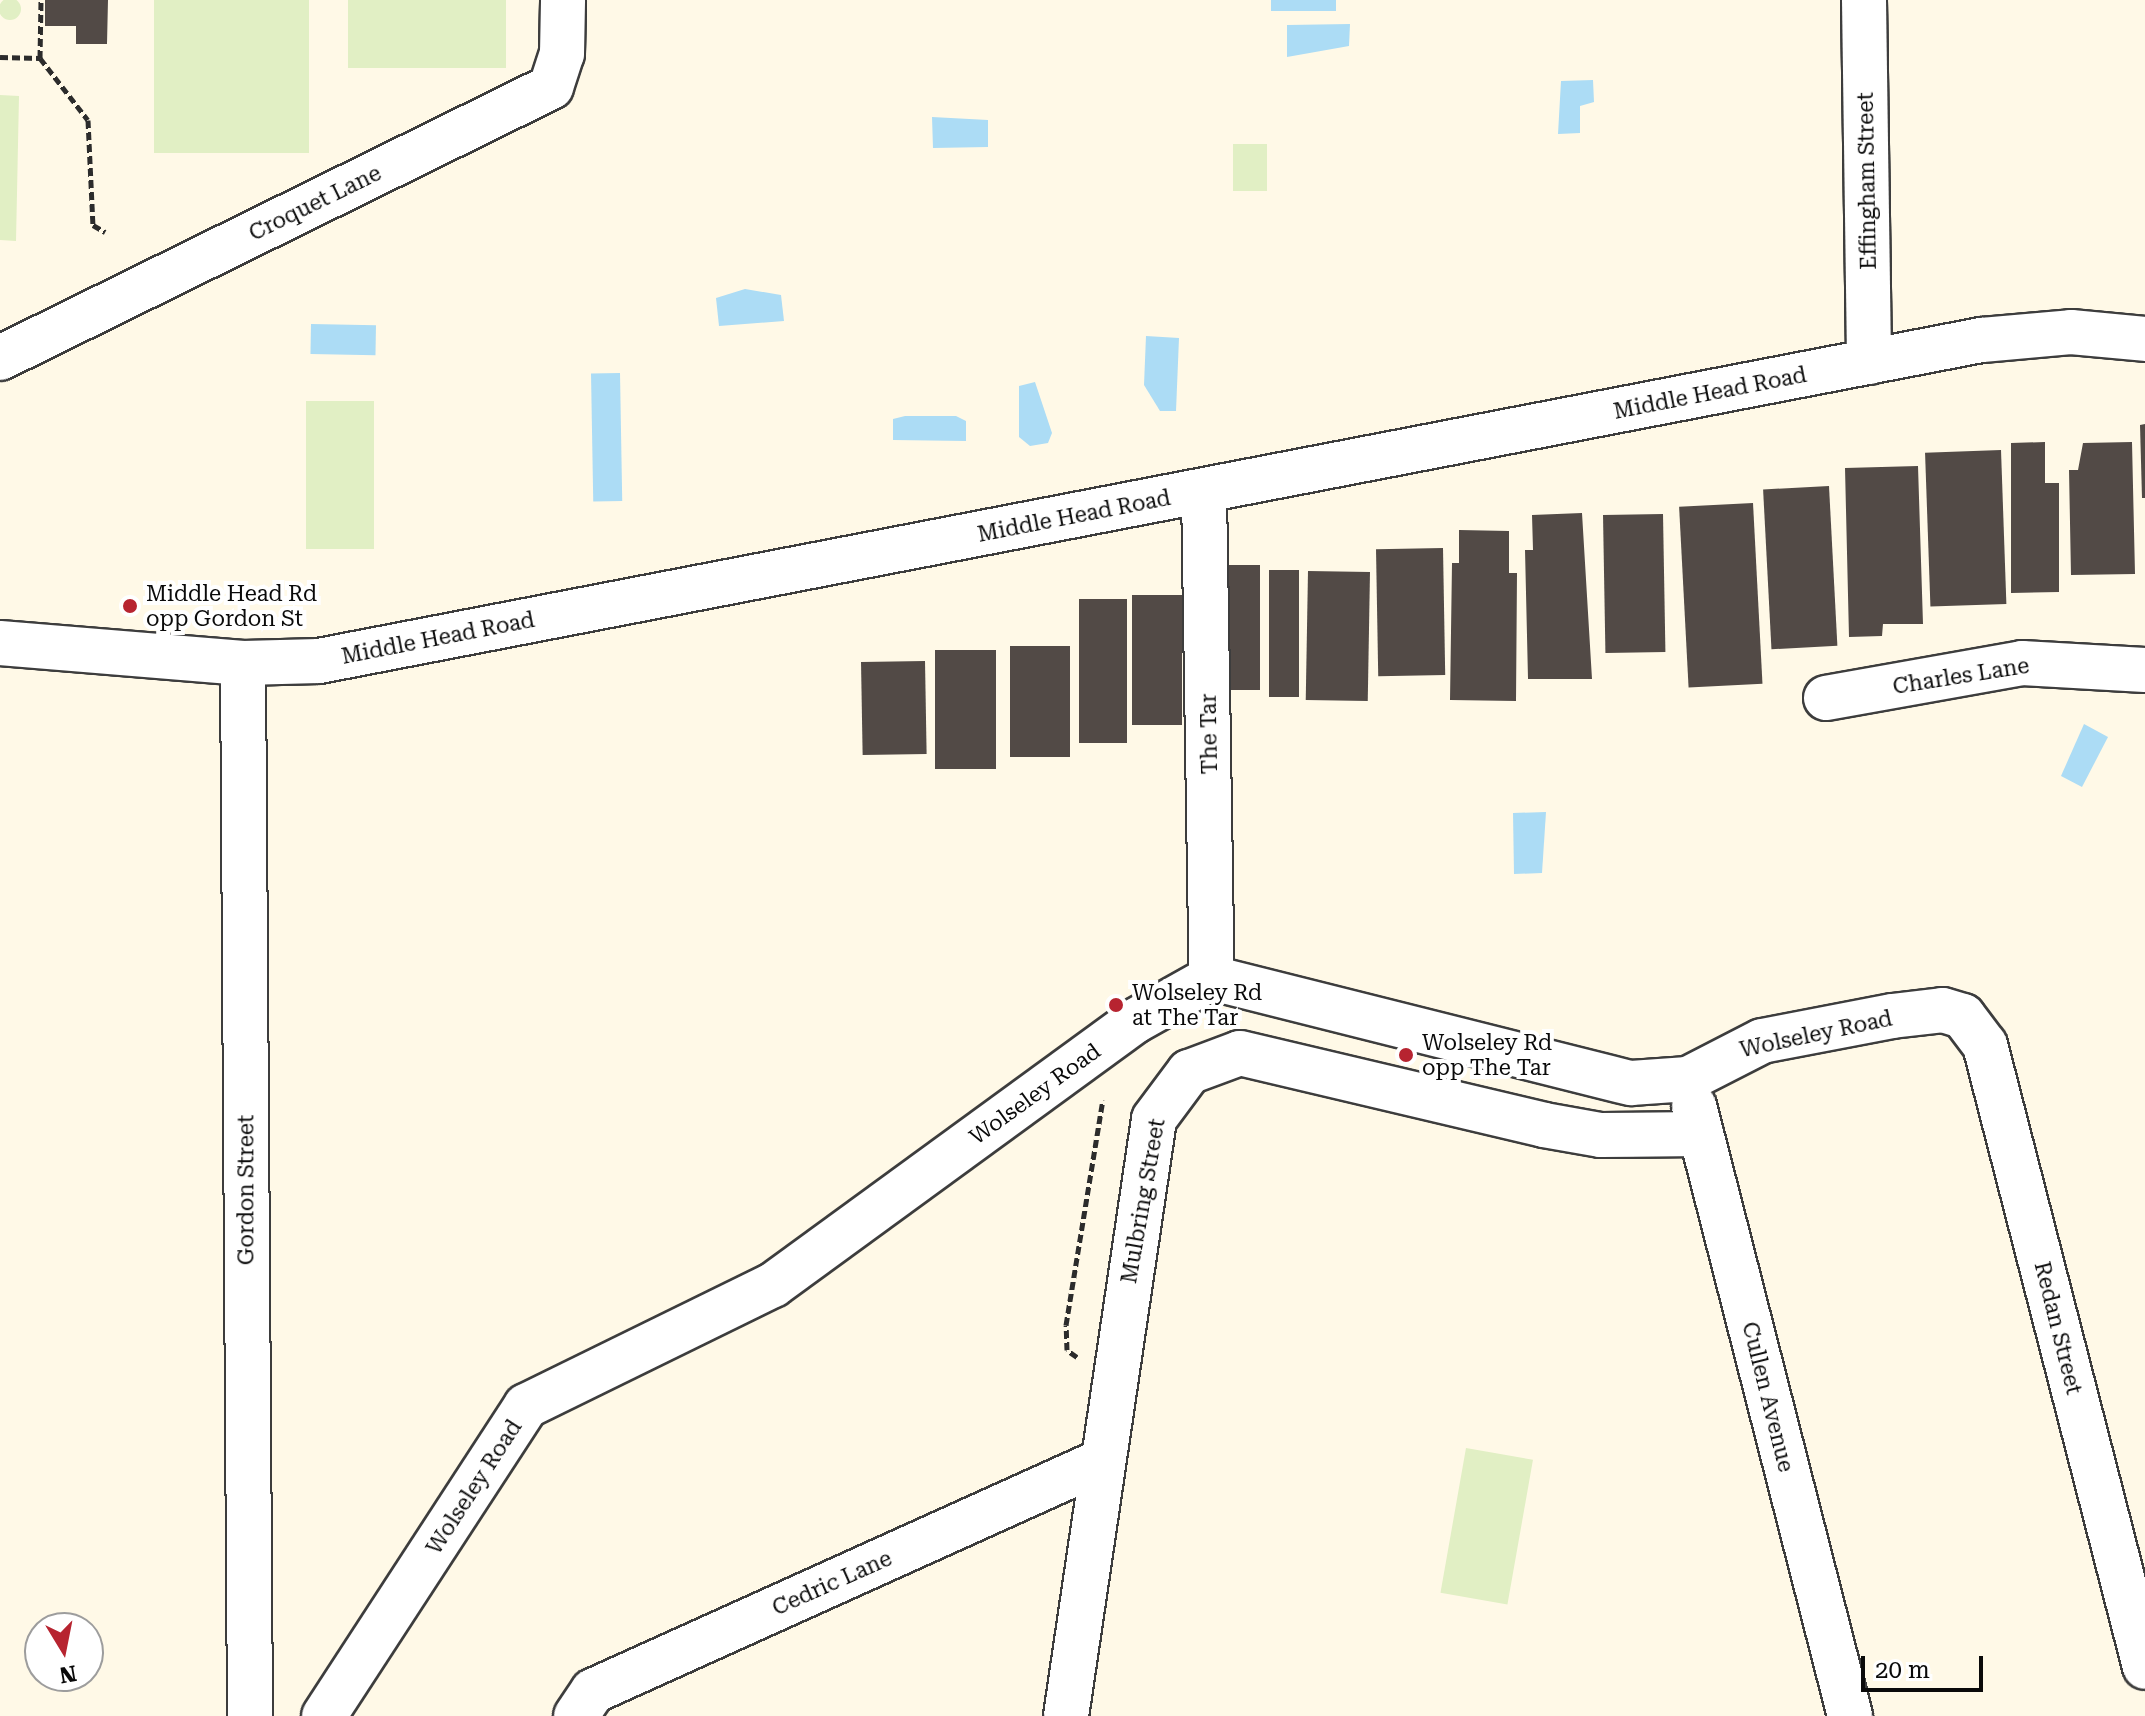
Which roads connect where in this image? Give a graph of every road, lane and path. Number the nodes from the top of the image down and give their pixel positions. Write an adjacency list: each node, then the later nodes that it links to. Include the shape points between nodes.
1 (41, 0): 5 (path)
2 (563, 0): 8 (street, Croquet Lane, via 562,54 551,87)
3 (1864, 0): 9 (street, Effingham Street)
4 (0, 57): 5 (path)
5 (40, 58): 6 (path, via 88,120 93,225)
6 (105, 232)
7 (2145, 339): 9 (street, Middle Head Road, via 2071,332)
8 (0, 358)
9 (1869, 362): 10 (street, Middle Head Road)
10 (1204, 491): 12 (street, Middle Head Road, via 319,661); 15 (street, The Tar)
11 (0, 643): 12 (street, Middle Head Road)
12 (243, 663): 23 (street, Gordon Street)
13 (2145, 670): 14 (street, Charles Lane, via 2022,663)
14 (1826, 698)
15 (1212, 978): 17 (street, Wolseley Road, via 1611,1080); 24 (street, Wolseley Road, via 1135,1021 773,1285 526,1406)
16 (1943, 1010): 17 (street, Wolseley Road, via 1762,1041); 22 (street, Redan Street, via 1963,1016 1985,1045)
17 (1688, 1079): 19 (street, Cullen Avenue)
18 (1105, 1093): 20 (path, via 1094,1120)
19 (1701, 1134): 21 (street, Mulbring Street, via 1601,1135 1544,1125 1240,1053 1189,1072 1154,1119); 27 (street, Cullen Avenue)
20 (1066, 1325)
21 (1100, 1462): 25 (street, Cedric Lane, via 593,1691); 26 (street, Mulbring Street)
22 (2145, 1667)
23 (250, 1716)
24 (324, 1716)
25 (576, 1716)
26 (1066, 1716)
27 (1850, 1716)

